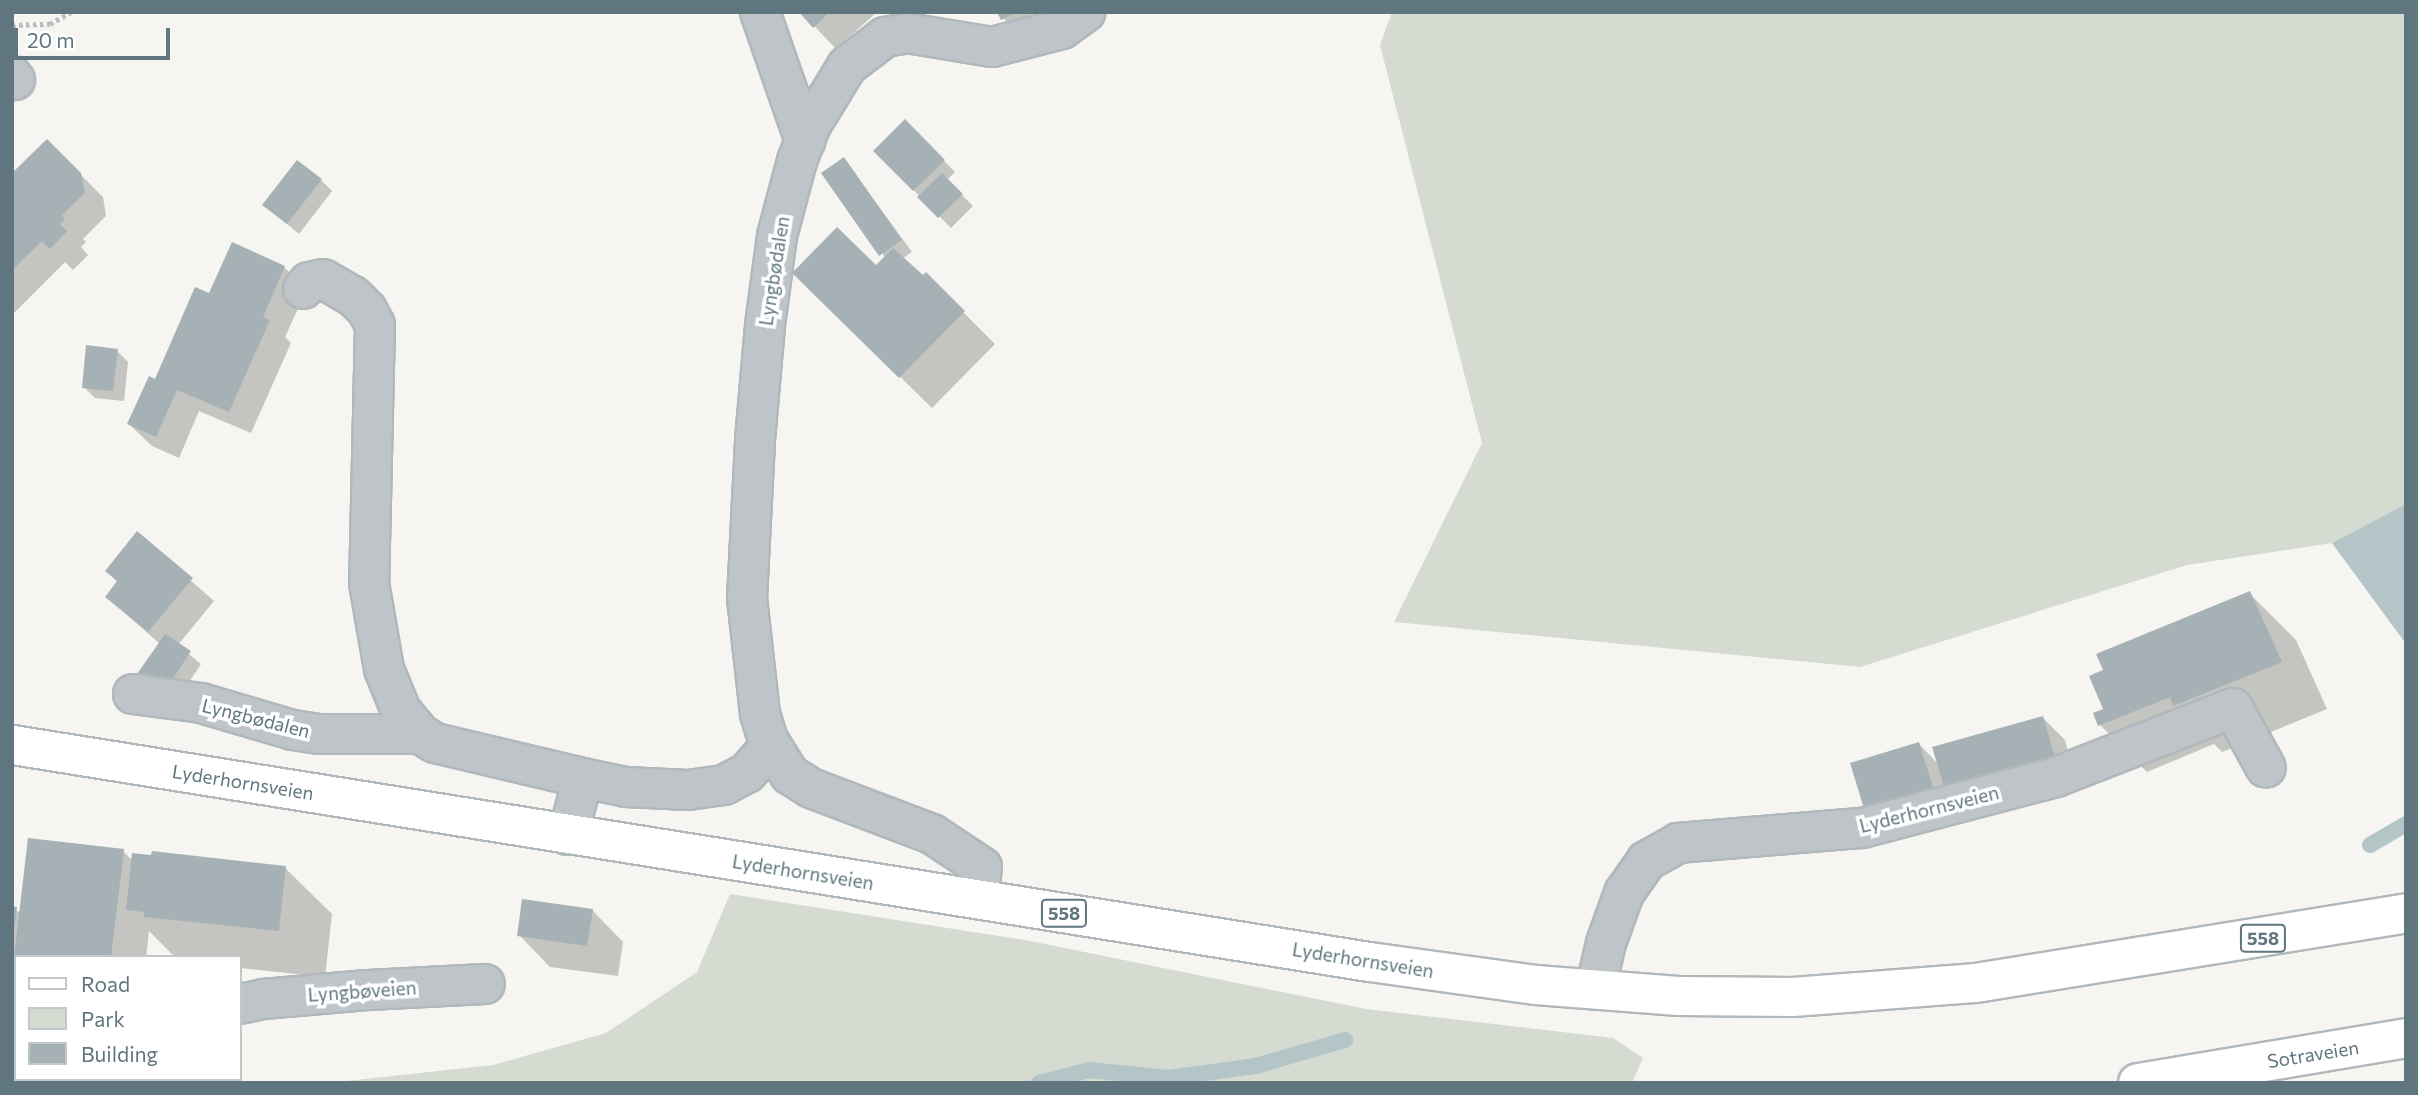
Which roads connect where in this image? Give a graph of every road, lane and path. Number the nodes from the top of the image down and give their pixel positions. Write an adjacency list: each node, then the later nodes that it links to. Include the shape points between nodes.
1 (71, 12): 4 (path, via 50,24)
2 (760, 12): 5 (street)
3 (1085, 12): 5 (street, Lyngbødalen, via 1062,29 992,47 907,33 885,37 847,66)
4 (12, 25)
5 (805, 141): 10 (street, Lyngbødalen, via 777,236 755,440 747,599 760,714)
6 (303, 289): 8 (street, Lyngbødalen, via 309,282 323,279 353,296 375,326 369,583 384,669 401,711)
7 (133, 694): 8 (street, Lyngbødalen, via 201,703 319,734)
8 (421, 734): 12 (street, Lyngbødalen, via 435,743)
9 (13, 745): 13 (main road, Lyderhornsveien / 558)
10 (771, 745): 12 (street, Lyngbødalen, via 747,773 724,785 688,790 626,787); 14 (street, Lyngbødalen, via 790,775 810,788 932,834 982,867)
11 (2266, 768): 17 (street, Lyderhornsveien, via 2233,708 2056,777 1862,828 1678,843 1646,861 1625,893)
12 (583, 778): 13 (street)
13 (568, 835): 14 (main road, Lyderhornsveien / 558)
14 (979, 899): 17 (main road, Lyderhornsveien / 558, via 1370,962)
15 (2406, 913): 17 (main road, Lyderhornsveien / 558, via 1951,985 1793,997)
16 (485, 984): 18 (street, Lyngbøveien)
17 (1595, 990)
18 (242, 1004)
19 (2406, 1038): 20 (main road, Sotraveien)
20 (2137, 1083)

